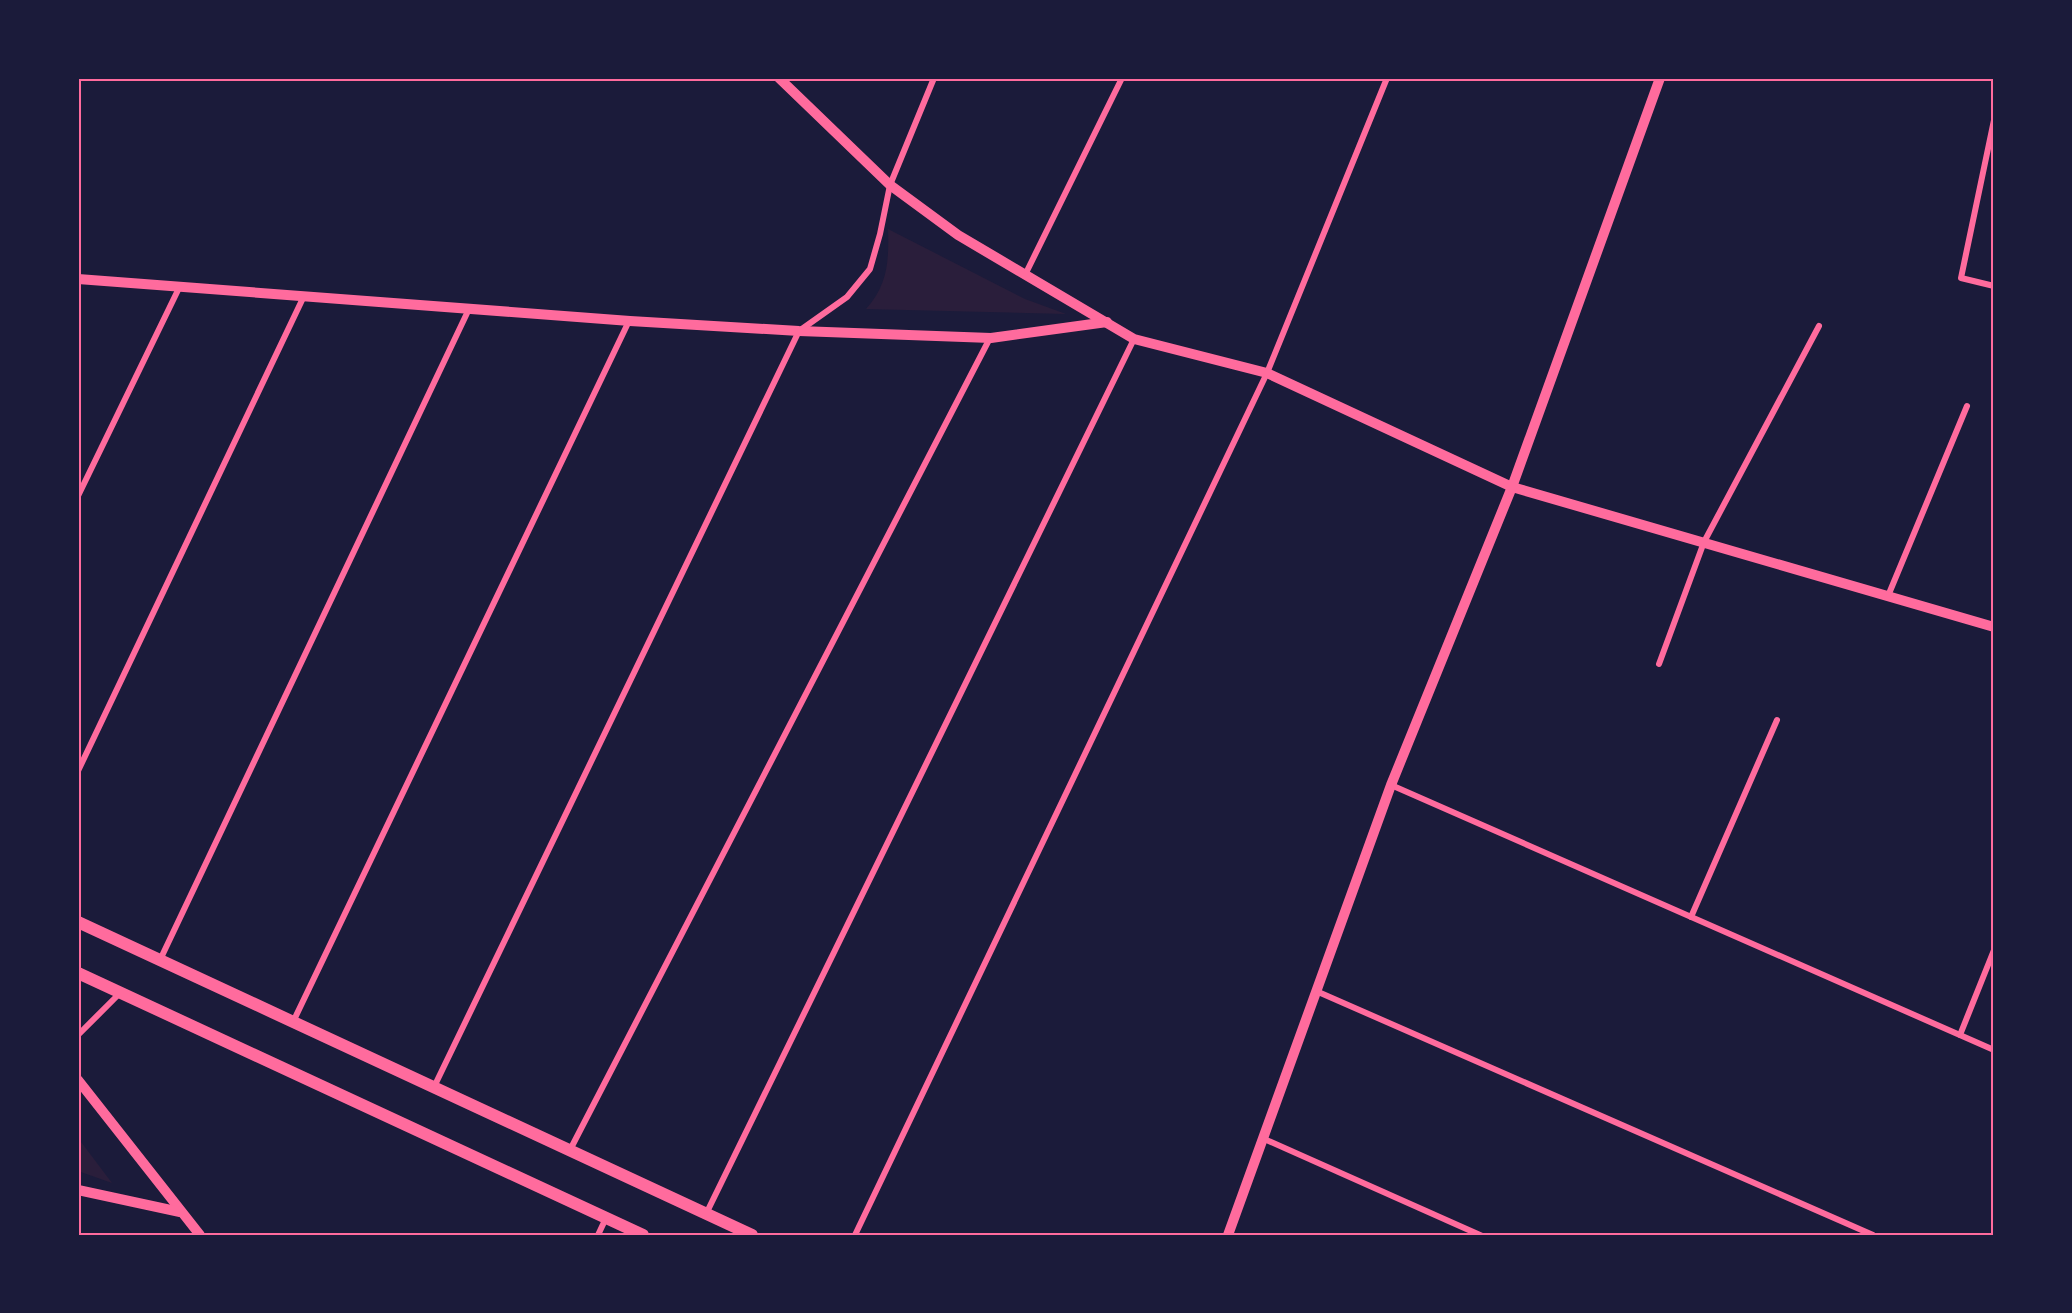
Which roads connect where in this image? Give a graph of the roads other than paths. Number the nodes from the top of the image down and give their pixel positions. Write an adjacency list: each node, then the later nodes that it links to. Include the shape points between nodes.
1 (779, 78): 7 (street)
2 (934, 78): 7 (street)
3 (1122, 78): 8 (street)
4 (1387, 78): 20 (street)
5 (1660, 78): 22 (street)
6 (1994, 120): 11 (street, via 1960,278)
7 (890, 185): 8 (street, via 958,235); 17 (street, via 870,268 847,297)
8 (1025, 275): 15 (street)
9 (78, 279): 10 (street)
10 (180, 286): 12 (street); 23 (street)
11 (1994, 286)
12 (304, 296): 13 (street); 29 (street)
13 (469, 309): 14 (street); 34 (street)
14 (630, 321): 17 (street); 38 (street)
15 (1108, 322): 18 (street); 19 (street)
16 (1819, 326): 24 (street)
17 (799, 330): 18 (street); 43 (street)
18 (990, 338): 45 (street)
19 (1134, 339): 20 (street); 48 (street)
20 (1267, 373): 22 (street); 54 (street)
21 (1967, 406): 25 (street)
22 (1512, 487): 24 (street); 30 (street)
23 (78, 496)
24 (1704, 542): 25 (street); 27 (street)
25 (1888, 596): 26 (street)
26 (1994, 627)
27 (1659, 664)
28 (1777, 720): 31 (street)
29 (78, 771)
30 (1390, 785): 31 (street); 36 (street)
31 (1691, 917): 40 (street)
32 (78, 922): 34 (main road)
33 (1994, 950): 40 (street)
34 (160, 960): 38 (main road)
35 (78, 973): 37 (main road)
36 (1316, 992): 44 (street); 57 (street)
37 (121, 993): 39 (street); 49 (main road)
38 (293, 1022): 43 (main road)
39 (78, 1035)
40 (1960, 1035): 41 (street)
41 (1994, 1050)
42 (78, 1080): 47 (street)
43 (434, 1087): 45 (main road)
44 (1262, 1138): 55 (street); 56 (street)
45 (570, 1150): 48 (main road)
46 (78, 1190): 47 (street)
47 (180, 1212): 50 (street)
48 (706, 1214): 53 (main road)
49 (606, 1218): 51 (street); 52 (main road)
50 (200, 1235)
51 (598, 1235)
52 (643, 1235)
53 (752, 1235)
54 (855, 1235)
55 (1228, 1235)
56 (1480, 1235)
57 (1874, 1235)

